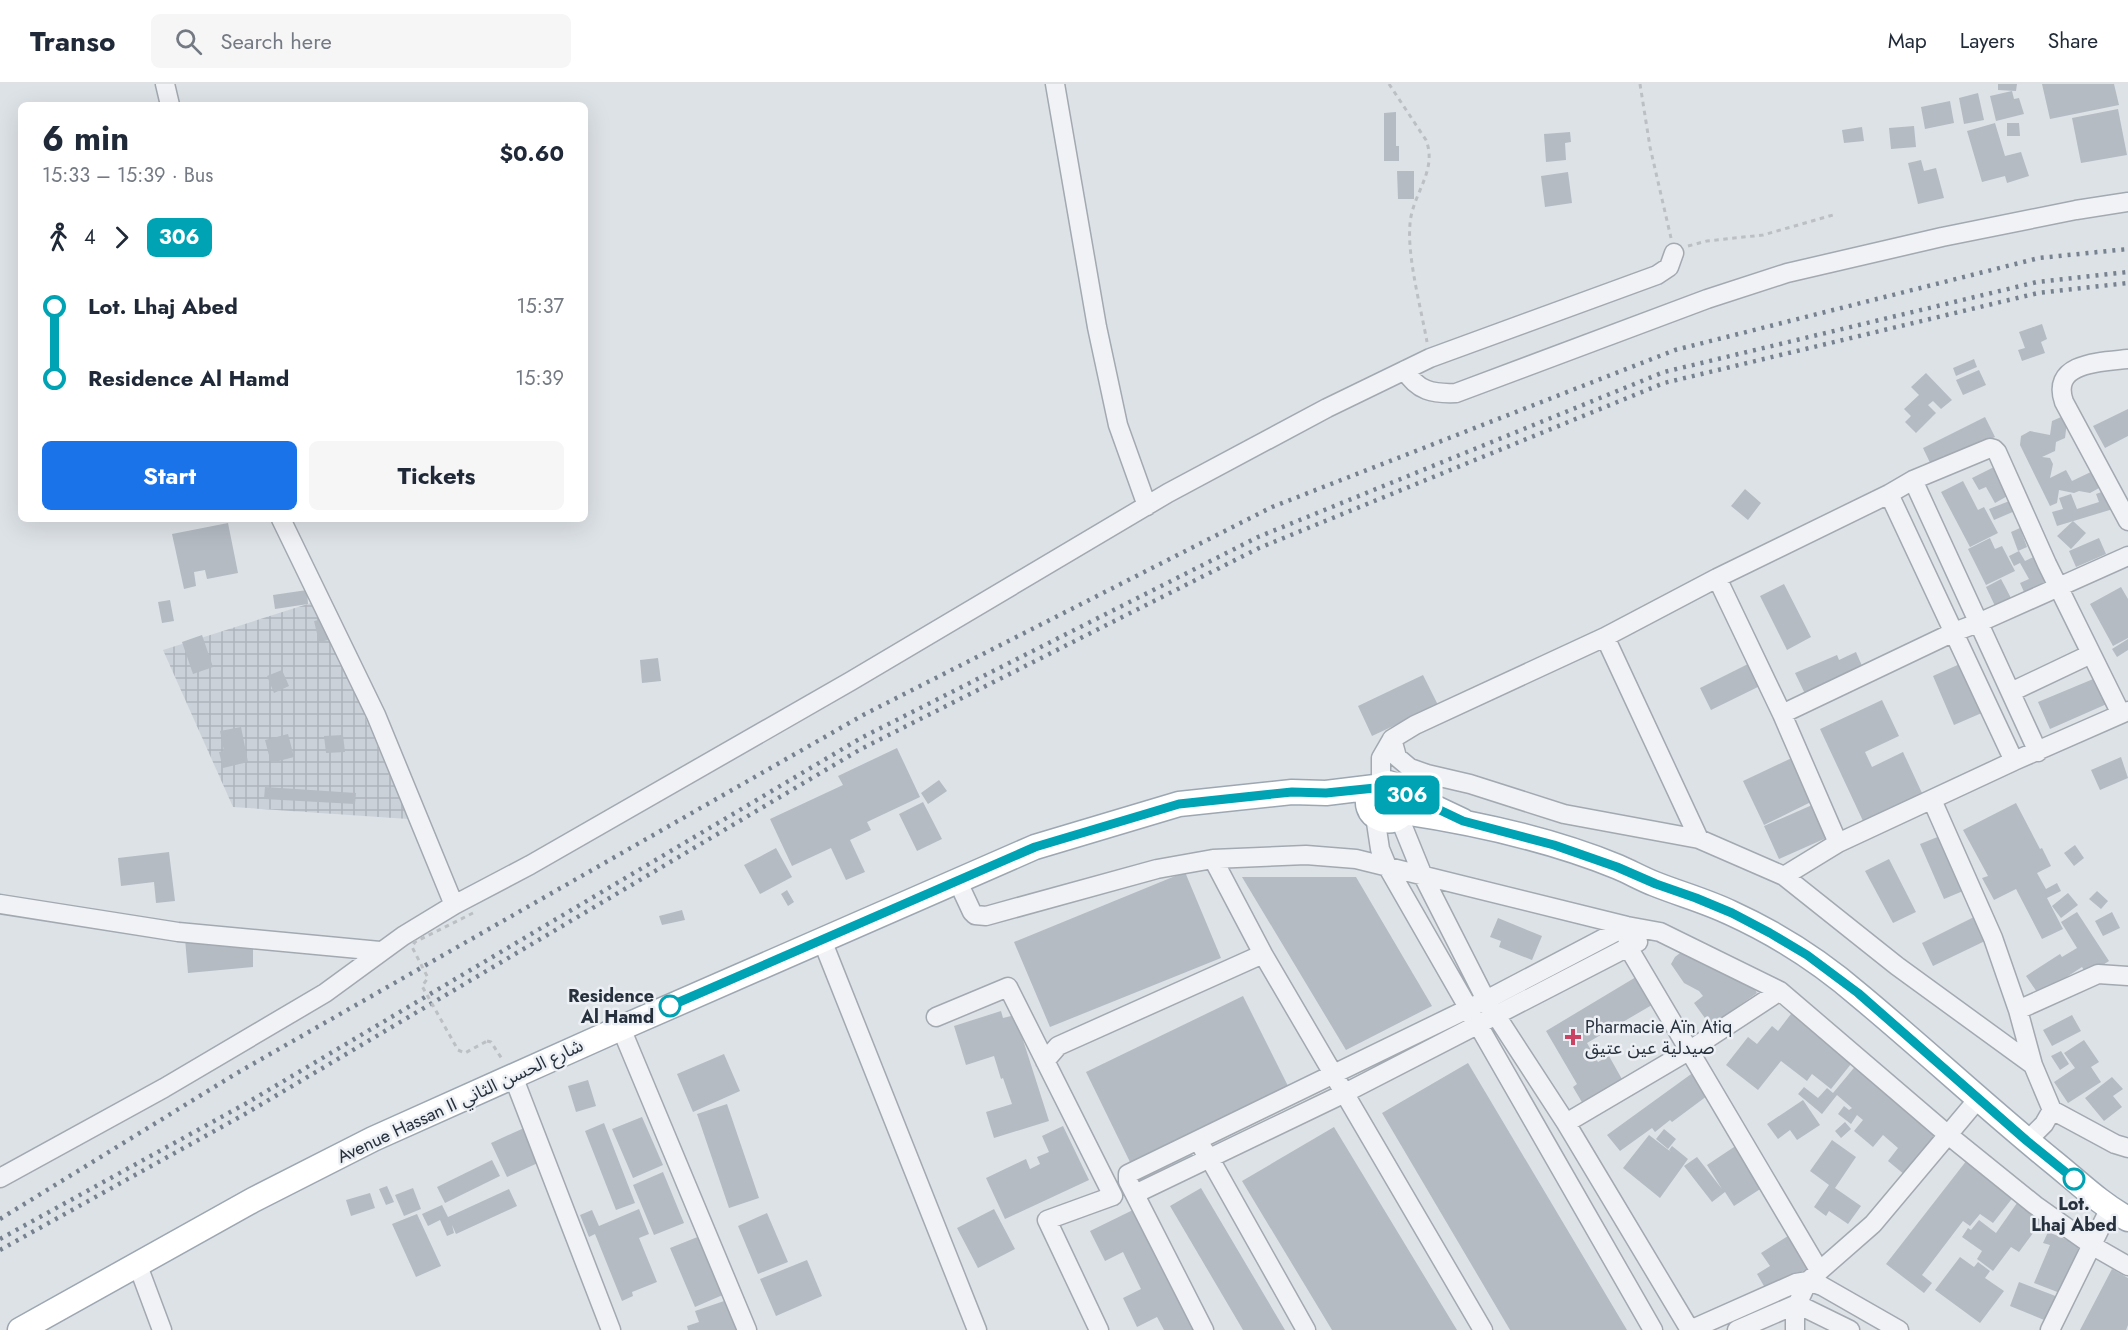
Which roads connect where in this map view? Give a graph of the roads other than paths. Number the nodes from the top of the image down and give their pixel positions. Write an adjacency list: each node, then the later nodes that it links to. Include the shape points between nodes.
1 (165, 84): 3 (street)
2 (1055, 84): 10 (street, via 1118,425)
3 (169, 102)
4 (2128, 202): 7 (street, via 1952,235 1787,273 1456,393 1427,391 1414,384)
5 (1674, 253): 7 (street, via 1669,267 1657,275)
6 (2128, 358): 12 (street, via 2077,368 2068,374 2060,391)
7 (1405, 370): 10 (street)
8 (1913, 480): 9 (street); 15 (street, via 1994,449); 16 (street)
9 (1889, 494): 14 (street); 17 (street)
10 (1147, 506): 37 (street, via 851,681)
11 (282, 522): 37 (street, via 376,715)
12 (2128, 522)
13 (2128, 556): 15 (street)
14 (1717, 578): 18 (street); 22 (street)
15 (2058, 587): 16 (street); 19 (street)
16 (1978, 623): 17 (street); 20 (street)
17 (1954, 632): 22 (street); 25 (street)
18 (1605, 637): 23 (street); 29 (street)
19 (2091, 654): 20 (street); 21 (street)
20 (2011, 692): 24 (street)
21 (2125, 713): 24 (street)
22 (1782, 714): 30 (street)
23 (1392, 739): 26 (street, via 1381,758); 29 (street, via 1397,757 1410,768 1427,774 1564,814)
24 (2038, 752): 25 (street)
25 (2014, 761): 27 (street)
26 (1375, 798): 28 (main road, Avenue Hassan II شارع الحسن الثاني, via 1387,821); 28 (main road, Avenue Hassan II شارع الحسن الثاني, via 1394,784); 32 (street, via 1380,849); 35 (main road, Avenue Hassan II شارع الحسن الثاني, via 1292,792 1179,804 1035,847)
27 (1932, 800): 30 (street); 47 (street, via 1993,938)
28 (1402, 807): 33 (street); 57 (main road, Avenue Hassan II شارع الحسن الثاني, via 1554,845 1732,913 1807,955 1858,993)
29 (1699, 839): 34 (street)
30 (1838, 843): 34 (street)
31 (1214, 859): 32 (street, via 1306,855); 35 (street, via 1157,868 986,916 972,912); 43 (street)
32 (1386, 866): 33 (street); 49 (street)
33 (1423, 876): 38 (street); 46 (street)
34 (1784, 876): 53 (street)
35 (958, 882): 40 (main road, Avenue Hassan II شارع الحسن الثاني)
36 (0, 904): 42 (street, via 178,932)
37 (454, 905): 42 (street)
38 (1628, 926): 39 (street); 41 (street); 46 (street)
39 (1660, 932): 41 (street); 45 (street)
40 (822, 940): 50 (main road, Avenue Hassan II شارع الحسن الثاني); 77 (street)
41 (1628, 947): 46 (street); 51 (street)
42 (381, 951): 65 (street, via 316,998)
43 (1263, 954): 52 (street, via 1058,1046); 54 (street)
44 (2128, 976): 47 (street, via 2098,974)
45 (1780, 991): 51 (street); 60 (street)
46 (1491, 1008): 49 (street); 59 (street)
47 (2018, 1010): 53 (street)
48 (936, 1017): 52 (street, via 1008,987)
49 (1472, 1017): 54 (street); 56 (street); 82 (street)
50 (621, 1028): 55 (main road, Avenue Hassan II شارع الحسن الثاني); 76 (street)
51 (1690, 1050): 59 (street); 71 (street)
52 (1045, 1061): 78 (street, via 1113,1196 1047,1220)
53 (2033, 1065): 58 (street)
54 (1333, 1073): 56 (street); 61 (street)
55 (513, 1076): 69 (main road, Avenue Hassan II شارع الحسن الثاني, via 372,1139); 75 (street)
56 (1345, 1093): 64 (street); 81 (street)
57 (1978, 1099): 60 (street); 62 (main road, Avenue Hassan II شارع الحسن الثاني)
58 (2052, 1110): 62 (street); 63 (street)
59 (1566, 1124): 83 (street)
60 (1947, 1134): 68 (street); 71 (street, via 1873,1224)
61 (1196, 1140): 64 (street); 66 (street, via 1128,1174)
62 (2027, 1141): 67 (main road, Avenue Hassan II شارع الحسن الثاني)
63 (2128, 1148)
64 (1210, 1159): 66 (street); 80 (street)
65 (0, 1178)
66 (1135, 1194): 79 (street)
67 (2119, 1214): 68 (street)
68 (2092, 1246): 70 (street); 88 (street)
69 (137, 1263): 73 (main road, Avenue Hassan II شارع الحسن الثاني); 74 (street)
70 (2128, 1266)
71 (1813, 1276): 72 (street); 83 (street); 87 (street, via 1822,1286)
72 (1797, 1304): 84 (street); 85 (street); 86 (street)
73 (20, 1330)
74 (162, 1330)
75 (611, 1330)
76 (747, 1330)
77 (976, 1330)
78 (1099, 1330)
79 (1204, 1330)
80 (1306, 1330)
81 (1483, 1330)
82 (1653, 1330)
83 (1690, 1330)
84 (1737, 1330)
85 (1795, 1330)
86 (1850, 1330)
87 (1899, 1330)
88 (2050, 1330)

